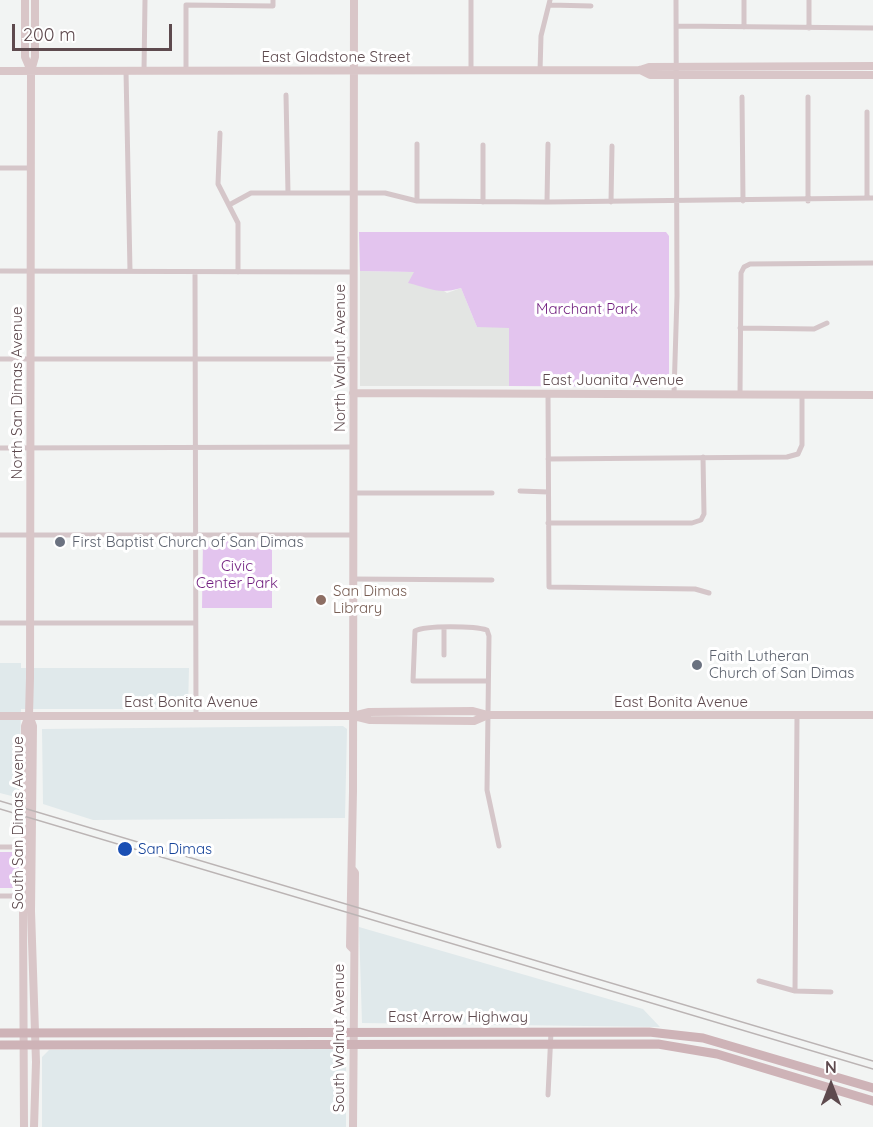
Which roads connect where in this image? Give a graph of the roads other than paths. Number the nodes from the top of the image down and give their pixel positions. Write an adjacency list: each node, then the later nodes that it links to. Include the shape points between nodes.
1 (25, 0): 20 (street, North San Dimas Avenue, via 25,57)
2 (34, 0): 20 (street, North San Dimas Avenue, via 35,57)
3 (145, 0): 22 (street)
4 (354, 0): 24 (street, North Walnut Avenue)
5 (471, 0): 25 (street)
6 (676, 0): 13 (street)
7 (744, 0): 14 (street)
8 (809, 0): 15 (street)
9 (207, 2): 10 (street); 23 (street, via 186,5)
10 (273, 3)
11 (550, 3): 12 (street); 26 (street, via 541,36)
12 (591, 6)
13 (676, 26): 14 (street); 18 (street)
14 (744, 27): 15 (street)
15 (809, 28): 16 (street)
16 (873, 28)
17 (873, 66): 18 (street, East Gladstone Street)
18 (676, 70): 26 (street, East Gladstone Street, via 650,67); 27 (street, East Gladstone Street); 45 (street)
19 (0, 71): 20 (street, East Gladstone Street)
20 (31, 71): 21 (street, East Gladstone Street); 38 (street, North San Dimas Avenue)
21 (126, 71): 22 (street, East Gladstone Street); 53 (street)
22 (144, 71): 23 (street, East Gladstone Street)
23 (186, 71): 24 (street, East Gladstone Street)
24 (353, 71): 25 (street, East Gladstone Street); 39 (street, North Walnut Avenue)
25 (471, 71): 26 (street, East Gladstone Street)
26 (540, 71)
27 (873, 75)
28 (286, 95): 40 (street)
29 (742, 97): 46 (street)
30 (808, 97): 47 (street)
31 (867, 112): 41 (street)
32 (220, 133): 49 (street, via 218,184)
33 (417, 144): 42 (street)
34 (548, 144): 48 (street)
35 (483, 145): 43 (street)
36 (612, 146): 44 (street)
37 (0, 168): 38 (street)
38 (31, 168): 52 (street, North San Dimas Avenue)
39 (354, 192): 40 (street); 42 (street, via 385,193); 56 (street, North Walnut Avenue)
40 (288, 193): 49 (street, via 251,193)
41 (870, 198): 47 (street)
42 (417, 201): 43 (street)
43 (483, 201): 48 (street)
44 (612, 201): 45 (street); 48 (street)
45 (676, 201): 46 (street); 65 (street)
46 (743, 201): 47 (street)
47 (808, 201)
48 (547, 202)
49 (229, 205): 55 (street, via 238,223)
50 (873, 263): 58 (street, via 750,264 741,273)
51 (0, 271): 52 (street)
52 (31, 271): 53 (street); 60 (street, North San Dimas Avenue)
53 (130, 271): 54 (street)
54 (195, 272): 55 (street); 61 (street)
55 (238, 272): 56 (street)
56 (353, 272): 62 (street, North Walnut Avenue)
57 (827, 323): 58 (street, via 814,328)
58 (740, 328): 66 (street)
59 (0, 359): 60 (street)
60 (31, 359): 61 (street); 71 (street, North San Dimas Avenue)
61 (194, 359): 62 (street); 72 (street)
62 (354, 359): 63 (street, North Walnut Avenue)
63 (353, 393): 64 (street, East Juanita Avenue); 69 (street, North Walnut Avenue)
64 (548, 393): 65 (street, East Juanita Avenue); 74 (street)
65 (674, 393): 66 (street, East Juanita Avenue)
66 (740, 394): 67 (street, East Juanita Avenue)
67 (802, 394): 68 (street, East Juanita Avenue); 73 (street, via 802,445 798,454)
68 (873, 395)
69 (353, 447): 72 (street); 77 (street, North Walnut Avenue)
70 (0, 448): 71 (street)
71 (31, 448): 72 (street); 81 (street, North San Dimas Avenue)
72 (195, 448): 82 (street)
73 (703, 457): 74 (street); 79 (street, via 701,520)
74 (548, 459): 76 (street)
75 (520, 491): 76 (street)
76 (548, 492): 79 (street)
77 (353, 493): 78 (street); 83 (street, North Walnut Avenue)
78 (492, 493)
79 (548, 523): 86 (street, via 549,587 696,589)
80 (0, 535): 81 (street)
81 (30, 535): 82 (street); 88 (street, North San Dimas Avenue)
82 (195, 535): 83 (street); 89 (street)
83 (354, 535): 84 (street, North Walnut Avenue)
84 (353, 579): 85 (street); 98 (street, North Walnut Avenue)
85 (492, 580)
86 (709, 593)
87 (0, 623): 88 (street)
88 (30, 623): 89 (street); 93 (street, North San Dimas Avenue)
89 (195, 623): 97 (street)
90 (444, 628): 91 (street); 92 (street, via 488,630); 92 (street, via 415,631 413,681)
91 (444, 655)
92 (488, 681): 94 (street)
93 (29, 715): 96 (street, East Bonita Avenue); 97 (street, East Bonita Avenue); 102 (street, South San Dimas Avenue, via 25,726); 104 (street, South San Dimas Avenue, via 33,726)
94 (488, 715): 98 (street, East Bonita Avenue, via 473,711 369,712); 99 (street, East Bonita Avenue); 100 (street, via 487,790)
95 (873, 715): 99 (street, East Bonita Avenue)
96 (0, 716)
97 (195, 716): 98 (street, East Bonita Avenue)
98 (353, 716): 108 (street, South Walnut Avenue)
99 (797, 716): 106 (street)
100 (499, 846)
101 (0, 847): 102 (street, via 16,846)
102 (25, 854): 104 (street, South San Dimas Avenue)
103 (0, 896): 104 (street)
104 (28, 896): 111 (street, South San Dimas Avenue); 112 (street, South San Dimas Avenue)
105 (759, 981): 106 (street)
106 (795, 991): 107 (street)
107 (831, 992)
108 (353, 1031): 109 (main road, East Arrow Highway); 112 (main road, East Arrow Highway); 115 (street, South Walnut Avenue)
109 (551, 1032): 113 (street); 118 (main road, East Arrow Highway, via 649,1032 703,1038)
110 (0, 1033): 111 (main road, East Arrow Highway)
111 (23, 1033): 112 (main road, East Arrow Highway); 117 (street, South San Dimas Avenue)
112 (35, 1033): 114 (street, South San Dimas Avenue)
113 (551, 1043): 115 (main road, East Arrow Highway); 119 (street); 120 (main road, East Arrow Highway, via 658,1044 695,1050)
114 (36, 1044): 115 (main road, East Arrow Highway); 117 (main road, East Arrow Highway); 122 (street, South San Dimas Avenue)
115 (354, 1044): 123 (street, South Walnut Avenue)
116 (0, 1045): 117 (main road, East Arrow Highway)
117 (23, 1045): 121 (street, South San Dimas Avenue)
118 (873, 1088)
119 (548, 1095)
120 (873, 1101)
121 (24, 1127)
122 (34, 1127)
123 (353, 1127)

